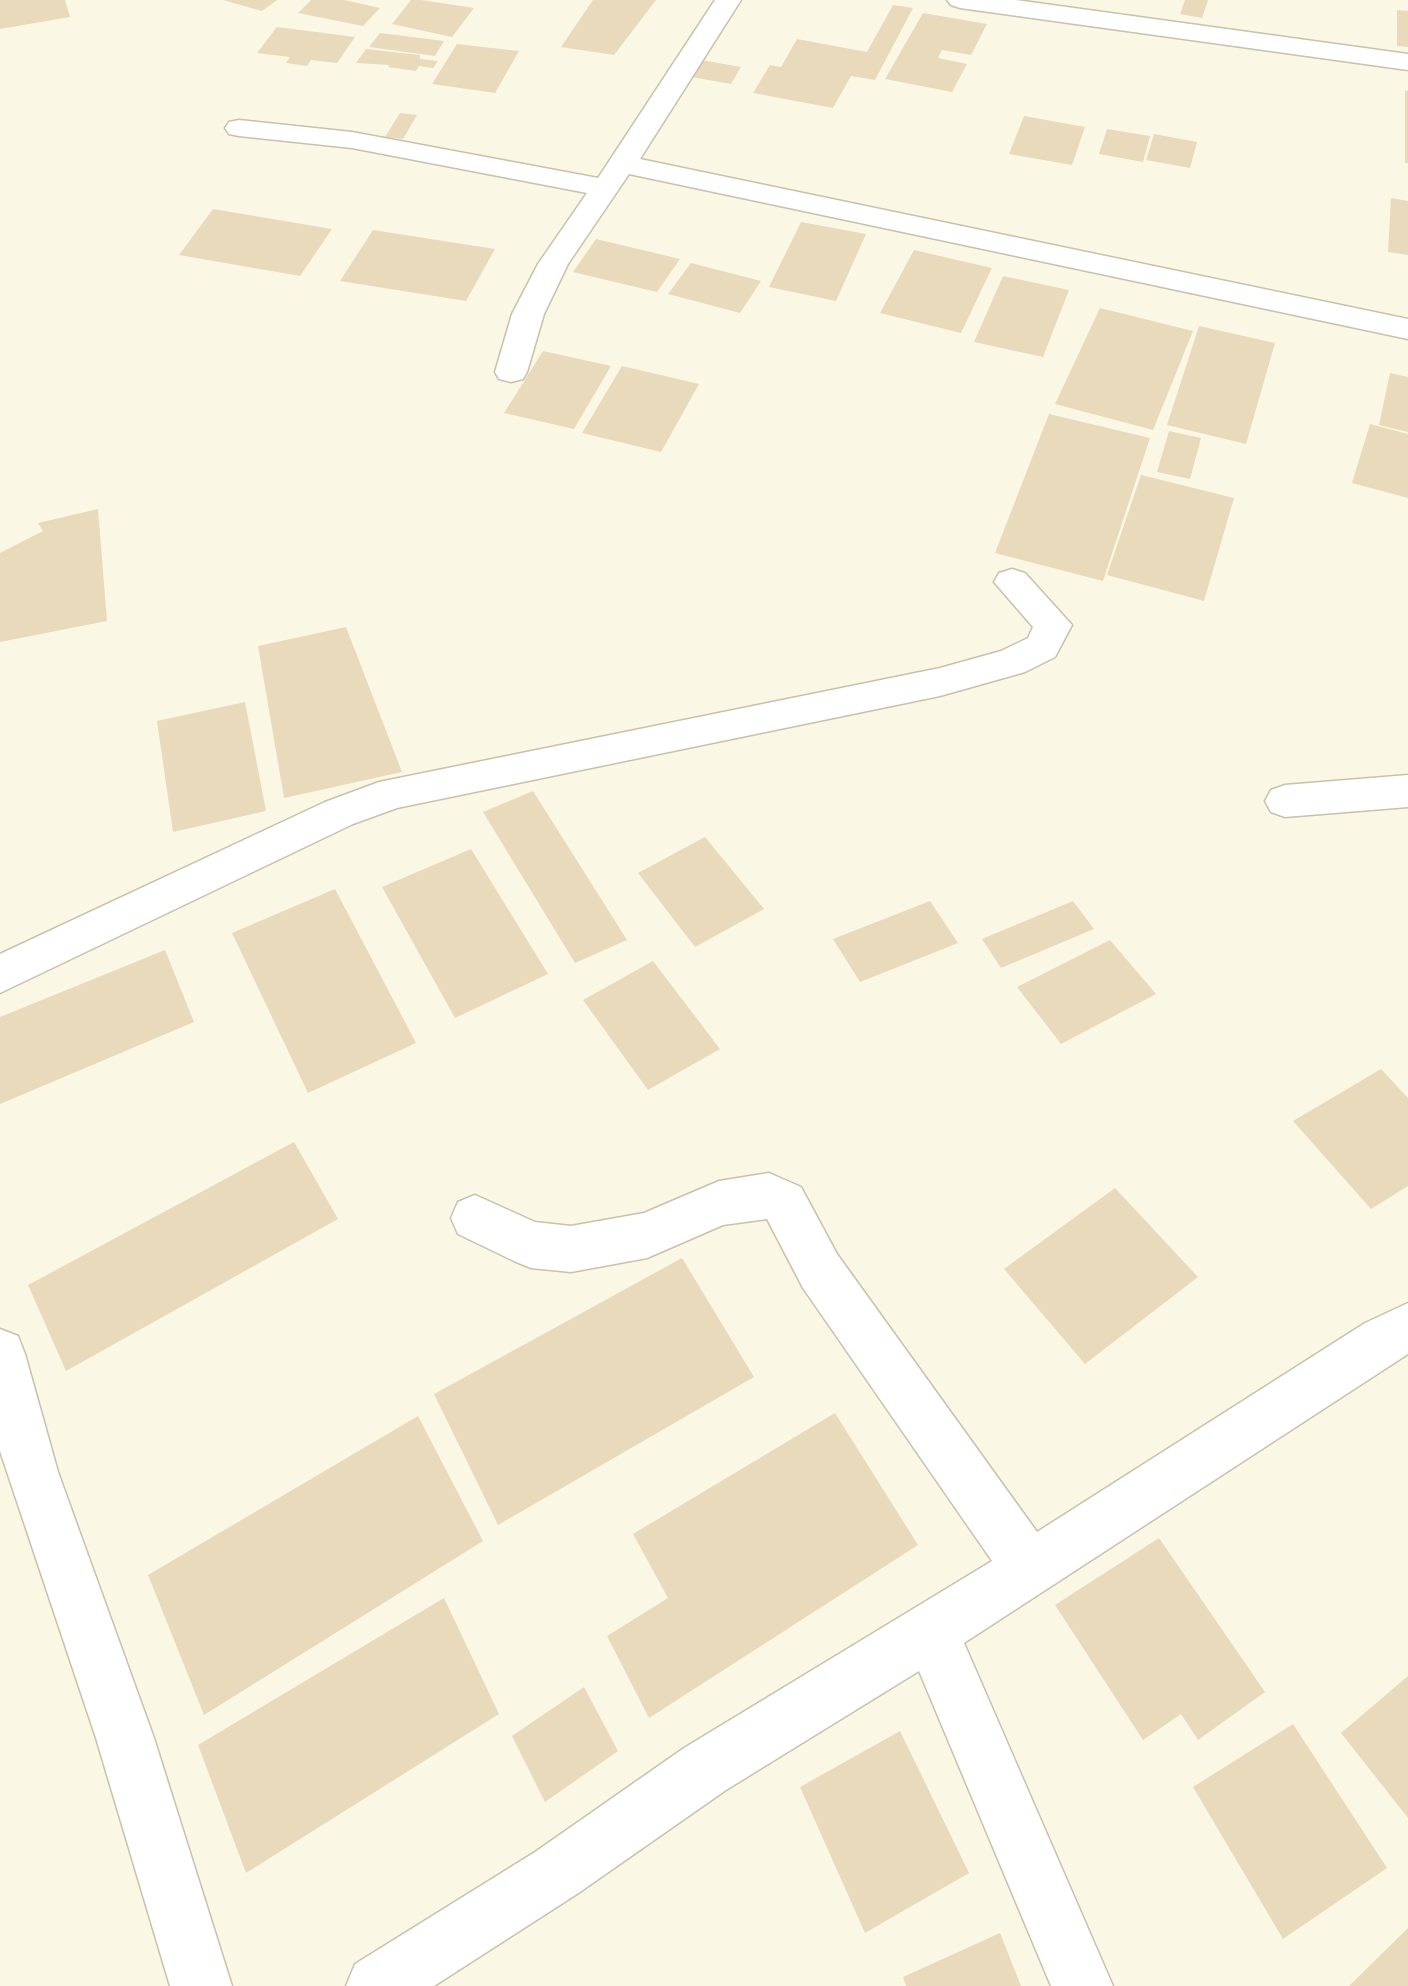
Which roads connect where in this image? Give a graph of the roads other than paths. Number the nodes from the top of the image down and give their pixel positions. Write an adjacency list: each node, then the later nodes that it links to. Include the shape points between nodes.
1 (728, 0): 5 (street)
2 (960, 0): 3 (street)
3 (1408, 62)
4 (239, 128): 5 (street)
5 (614, 176): 6 (street); 7 (street, via 553,264 528,314)
6 (1408, 329)
7 (511, 372)
8 (1012, 582): 11 (street, via 1053,625 1042,647 1012,662 940,682 393,793 339,813)
9 (1408, 791): 10 (street)
10 (1285, 801)
11 (0, 974)
12 (475, 1218): 15 (street, via 531,1245 571,1249 647,1235 719,1203 769,1195 784,1203 820,1271)
13 (1408, 1328): 15 (street)
14 (0, 1354): 17 (street, via 32,1472 125,1738)
15 (1030, 1569): 16 (street)
16 (931, 1632): 18 (street, via 705,1769 556,1873); 19 (street)
17 (201, 1986)
18 (377, 1986)
19 (1082, 1986)

